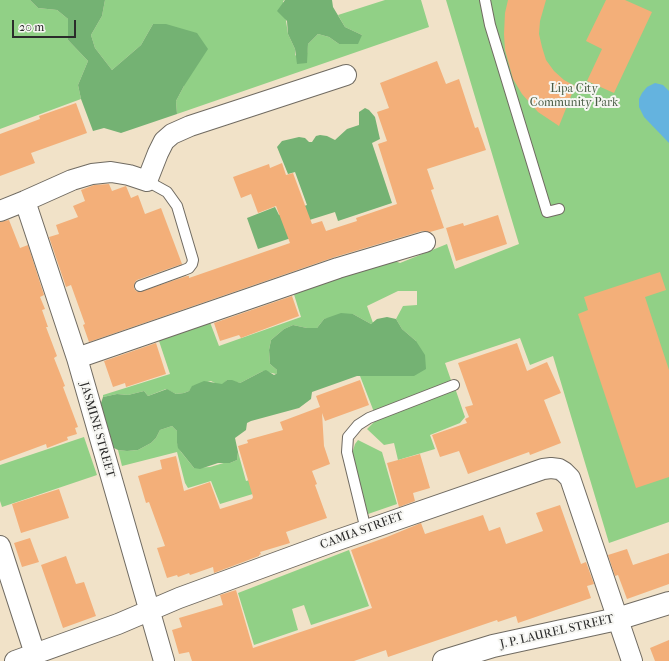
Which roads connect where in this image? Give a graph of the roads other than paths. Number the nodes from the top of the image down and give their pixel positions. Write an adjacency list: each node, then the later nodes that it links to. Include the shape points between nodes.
1 (485, 0): 5 (lane, via 490,25 547,212)
2 (346, 75): 3 (street, via 172,134 158,153)
3 (147, 181): 4 (street, via 111,172 92,174); 8 (lane, via 167,192 177,206 193,260 189,268)
4 (25, 201): 6 (street); 9 (street, JASMINE STREET)
5 (559, 209)
6 (0, 211)
7 (425, 242): 9 (street, via 331,270)
8 (140, 286)
9 (77, 358): 14 (street, JASMINE STREET)
10 (454, 385): 11 (lane, via 369,418 358,425 348,437 347,452)
11 (366, 530): 14 (street, CAMIA STREET); 15 (street, CAMIA STREET, via 543,469 559,469 570,478)
12 (0, 546): 16 (street)
13 (669, 603): 15 (street, J. P. LAUREL STREET)
14 (149, 611): 16 (street, CAMIA STREET); 18 (street, JASMINE STREET)
15 (617, 619): 19 (street, J. P. LAUREL STREET, via 493,646); 20 (street, CAMIA STREET)
16 (35, 654): 17 (street, CAMIA STREET)
17 (15, 661)
18 (164, 661)
19 (444, 661)
20 (632, 661)

